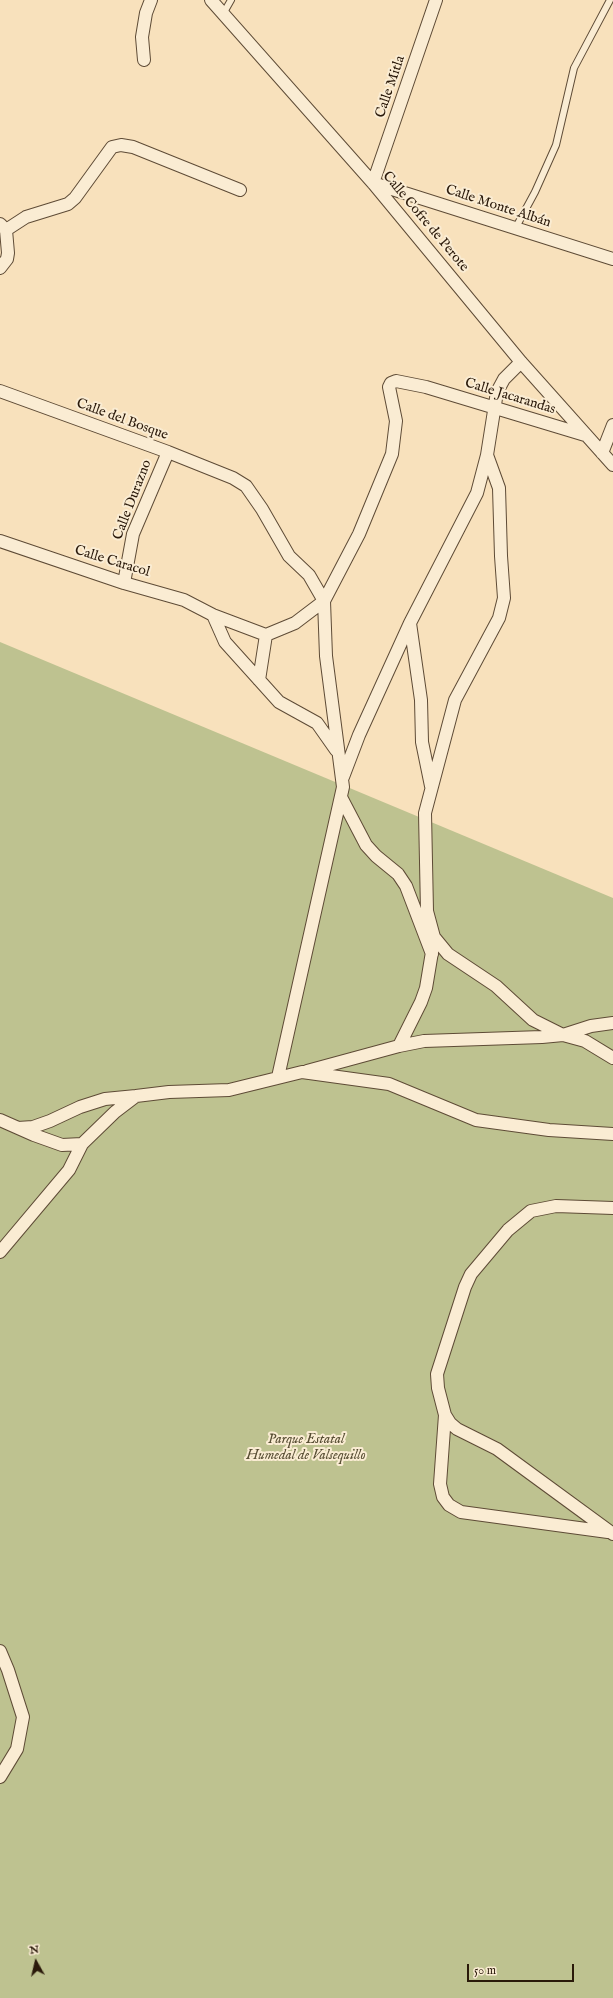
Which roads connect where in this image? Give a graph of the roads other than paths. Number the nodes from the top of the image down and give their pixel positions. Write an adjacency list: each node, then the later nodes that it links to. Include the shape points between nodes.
1 (152, 0): 7 (street, via 146,13 142,37)
2 (211, 0): 6 (street, Calle Cofre de Perote)
3 (231, 0): 6 (lane)
4 (436, 0): 8 (street, Calle Mitla)
5 (610, 0): 11 (lane, via 574,68 556,145)
6 (223, 14): 8 (street, Calle Cofre de Perote)
7 (144, 60)
8 (373, 183): 11 (street, Calle Monte Albán); 14 (street, Calle Cofre de Perote)
9 (240, 190): 10 (street, via 133,147 122,145 112,148 68,204)
10 (3, 227): 13 (street, via 8,253)
11 (515, 229): 12 (street, Calle Monte Albán)
12 (613, 259)
13 (0, 268)
14 (521, 362): 16 (street, via 504,379 497,392); 18 (street, Calle Cofre de Perote)
15 (0, 391): 19 (street, Calle del Bosque)
16 (495, 408): 18 (street, Calle Jacarandas); 21 (street); 25 (street, Calle Jacarandas, via 426,388 396,381 391,383 389,387 396,421 392,454 359,534)
17 (613, 424): 20 (street)
18 (585, 435): 20 (street, Calle Cofre de Perote)
19 (168, 452): 24 (street, Calle Durazno, via 133,534); 25 (street, Calle del Bosque, via 233,478 246,486 289,556 309,575)
20 (602, 453): 22 (street, Calle Cofre de Perote)
21 (487, 455): 27 (street, via 477,493); 32 (street, via 499,488 504,598 499,618 455,700)
22 (613, 465)
23 (0, 540): 24 (street, Calle Caracol)
24 (124, 583): 26 (street, Calle Caracol, via 184,600)
25 (324, 601): 28 (street, via 295,623); 30 (street, via 326,656)
26 (213, 615): 28 (street, Calle Caracol); 29 (street, via 225,642)
27 (410, 623): 31 (street, via 359,735); 32 (street, via 421,700 422,742)
28 (266, 635): 29 (street)
29 (259, 680): 30 (street, via 279,702 317,722)
30 (338, 752): 31 (street)
31 (343, 778): 33 (street)
32 (432, 788): 34 (street, via 425,813 427,911)
33 (342, 799): 35 (street, via 366,845 398,874 406,886); 41 (street)
34 (434, 937): 35 (street); 37 (street, via 448,954 496,986 533,1020)
35 (432, 954): 38 (street, via 422,1002)
36 (613, 1023): 37 (street, via 591,1026)
37 (563, 1035): 38 (street, via 424,1041); 39 (street, via 585,1041)
38 (399, 1046): 40 (street)
39 (613, 1058)
40 (302, 1072): 41 (street); 45 (street, via 389,1084 476,1120 549,1130)
41 (278, 1077): 42 (street, via 225,1090)
42 (136, 1096): 44 (street, via 106,1099 80,1106 50,1121 33,1127); 46 (street)
43 (0, 1120): 44 (street)
44 (18, 1128): 46 (street, via 62,1145)
45 (613, 1134)
46 (82, 1144): 48 (street, via 69,1170)
47 (613, 1208): 49 (street, via 556,1206 531,1211 508,1230 481,1260 465,1287 437,1374 438,1388)
48 (0, 1252)
49 (446, 1415): 50 (street, via 450,1423 458,1429 497,1448); 50 (street, via 440,1484 443,1497 449,1505 461,1512)
50 (611, 1533)
51 (0, 1651): 52 (street, via 23,1717 17,1749)
52 (0, 1777)

